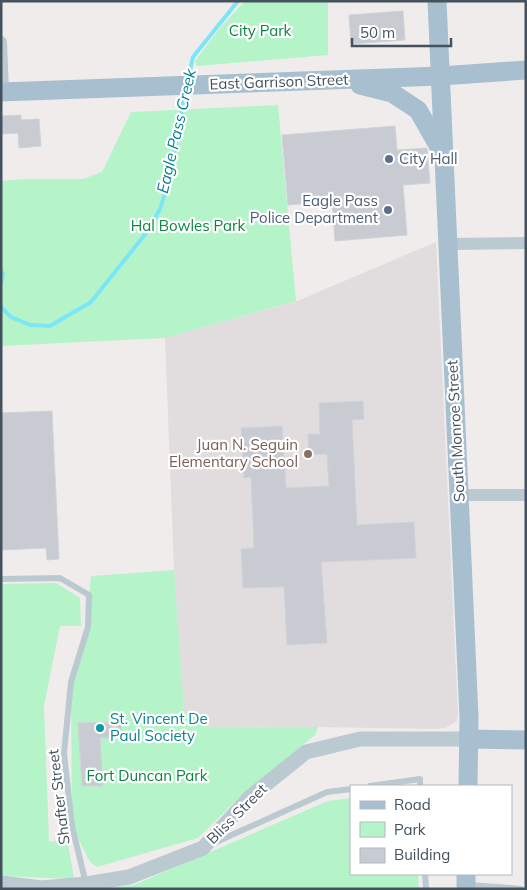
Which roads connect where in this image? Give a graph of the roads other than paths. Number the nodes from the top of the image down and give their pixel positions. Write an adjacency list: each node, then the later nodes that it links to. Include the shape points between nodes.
1 (437, 1): 4 (main road, South Monroe Street)
2 (1, 42): 6 (street)
3 (526, 70): 4 (main road, East Garrison Street)
4 (441, 76): 5 (main road, East Garrison Street); 7 (main road, South Monroe Street)
5 (340, 80): 6 (main road, East Garrison Street); 7 (main road, via 392,93 418,110)
6 (2, 92)
7 (444, 156): 9 (main road, South Monroe Street)
8 (526, 243): 9 (street)
9 (447, 244): 10 (main road, South Monroe Street)
10 (459, 495): 11 (street); 13 (main road, South Monroe Street)
11 (526, 495)
12 (1, 579): 23 (lane, Shafter Street, via 60,578 89,595 88,627 71,682 64,753 72,826)
13 (469, 739): 14 (main road); 17 (main road, South Monroe Street); 19 (street, Bliss Street, via 360,739 306,752 250,797)
14 (526, 740)
15 (377, 785): 16 (lane, via 420,779)
16 (420, 785)
17 (468, 785)
18 (350, 789): 19 (lane, via 326,792)
19 (204, 848): 23 (street, Bliss Street, via 129,878)
20 (425, 875): 26 (lane)
21 (466, 882): 24 (lane)
22 (1, 884): 25 (street, Bliss Street)
23 (86, 884): 25 (street, Bliss Street)
24 (498, 888): 27 (lane)
25 (42, 889)
26 (426, 889)
27 (521, 889)

